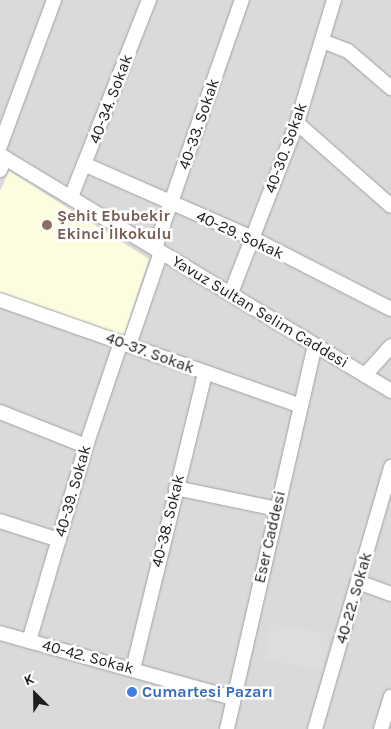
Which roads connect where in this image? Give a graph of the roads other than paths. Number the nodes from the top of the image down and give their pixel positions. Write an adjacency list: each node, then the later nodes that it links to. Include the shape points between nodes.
1 (54, 0): 8 (street)
2 (149, 0): 9 (street, 40-34. Sokak)
3 (242, 0): 11 (street, 40-33. Sokak)
4 (334, 0): 5 (street, 40-30. Sokak)
5 (322, 41): 6 (street, via 348,51); 7 (street, 40-30. Sokak)
6 (391, 88)
7 (297, 123): 12 (street); 13 (street, 40-30. Sokak)
8 (1, 157): 10 (street, Yavuz Sultan Selim Caddesi)
9 (86, 165): 10 (street, 40-34. Sokak); 11 (street, 40-29. Sokak)
10 (71, 197): 14 (street, Yavuz Sultan Selim Caddesi)
11 (171, 204): 13 (street, 40-29. Sokak); 14 (street, 40-33. Sokak)
12 (391, 206)
13 (252, 238): 15 (street, 40-30. Sokak); 17 (street, 40-29. Sokak)
14 (158, 250): 15 (street, Yavuz Sultan Selim Caddesi); 18 (street, 40-39. Sokak)
15 (231, 293): 19 (street, Yavuz Sultan Selim Caddesi)
16 (0, 300): 18 (street, 40-37. Sokak)
17 (391, 309)
18 (125, 344): 21 (street, 40-37. Sokak); 26 (street, 40-39. Sokak)
19 (315, 346): 22 (street, Yavuz Sultan Selim Caddesi); 24 (street, Eser Caddesi)
20 (391, 346): 22 (street)
21 (205, 373): 24 (street, 40-37. Sokak); 28 (street, 40-38. Sokak)
22 (365, 375): 23 (street, Yavuz Sultan Selim Caddesi)
23 (391, 391)
24 (301, 406): 29 (street, Eser Caddesi)
25 (0, 412): 26 (street)
26 (86, 446): 31 (street, 40-39. Sokak)
27 (391, 467): 32 (street, 40-22. Sokak)
28 (176, 488): 29 (street); 36 (street, 40-38. Sokak)
29 (277, 510): 37 (street, Eser Caddesi)
30 (0, 521): 31 (street)
31 (59, 540): 35 (street, 40-39. Sokak)
32 (358, 582): 33 (street); 40 (street, 40-22. Sokak)
33 (391, 594)
34 (0, 633): 35 (street, 40-42. Sokak)
35 (29, 642): 36 (street, 40-42. Sokak)
36 (133, 669): 37 (street, 40-42. Sokak)
37 (233, 698): 39 (street, Eser Caddesi)
38 (391, 699): 41 (street)
39 (227, 729)
40 (315, 729)
41 (381, 729)

